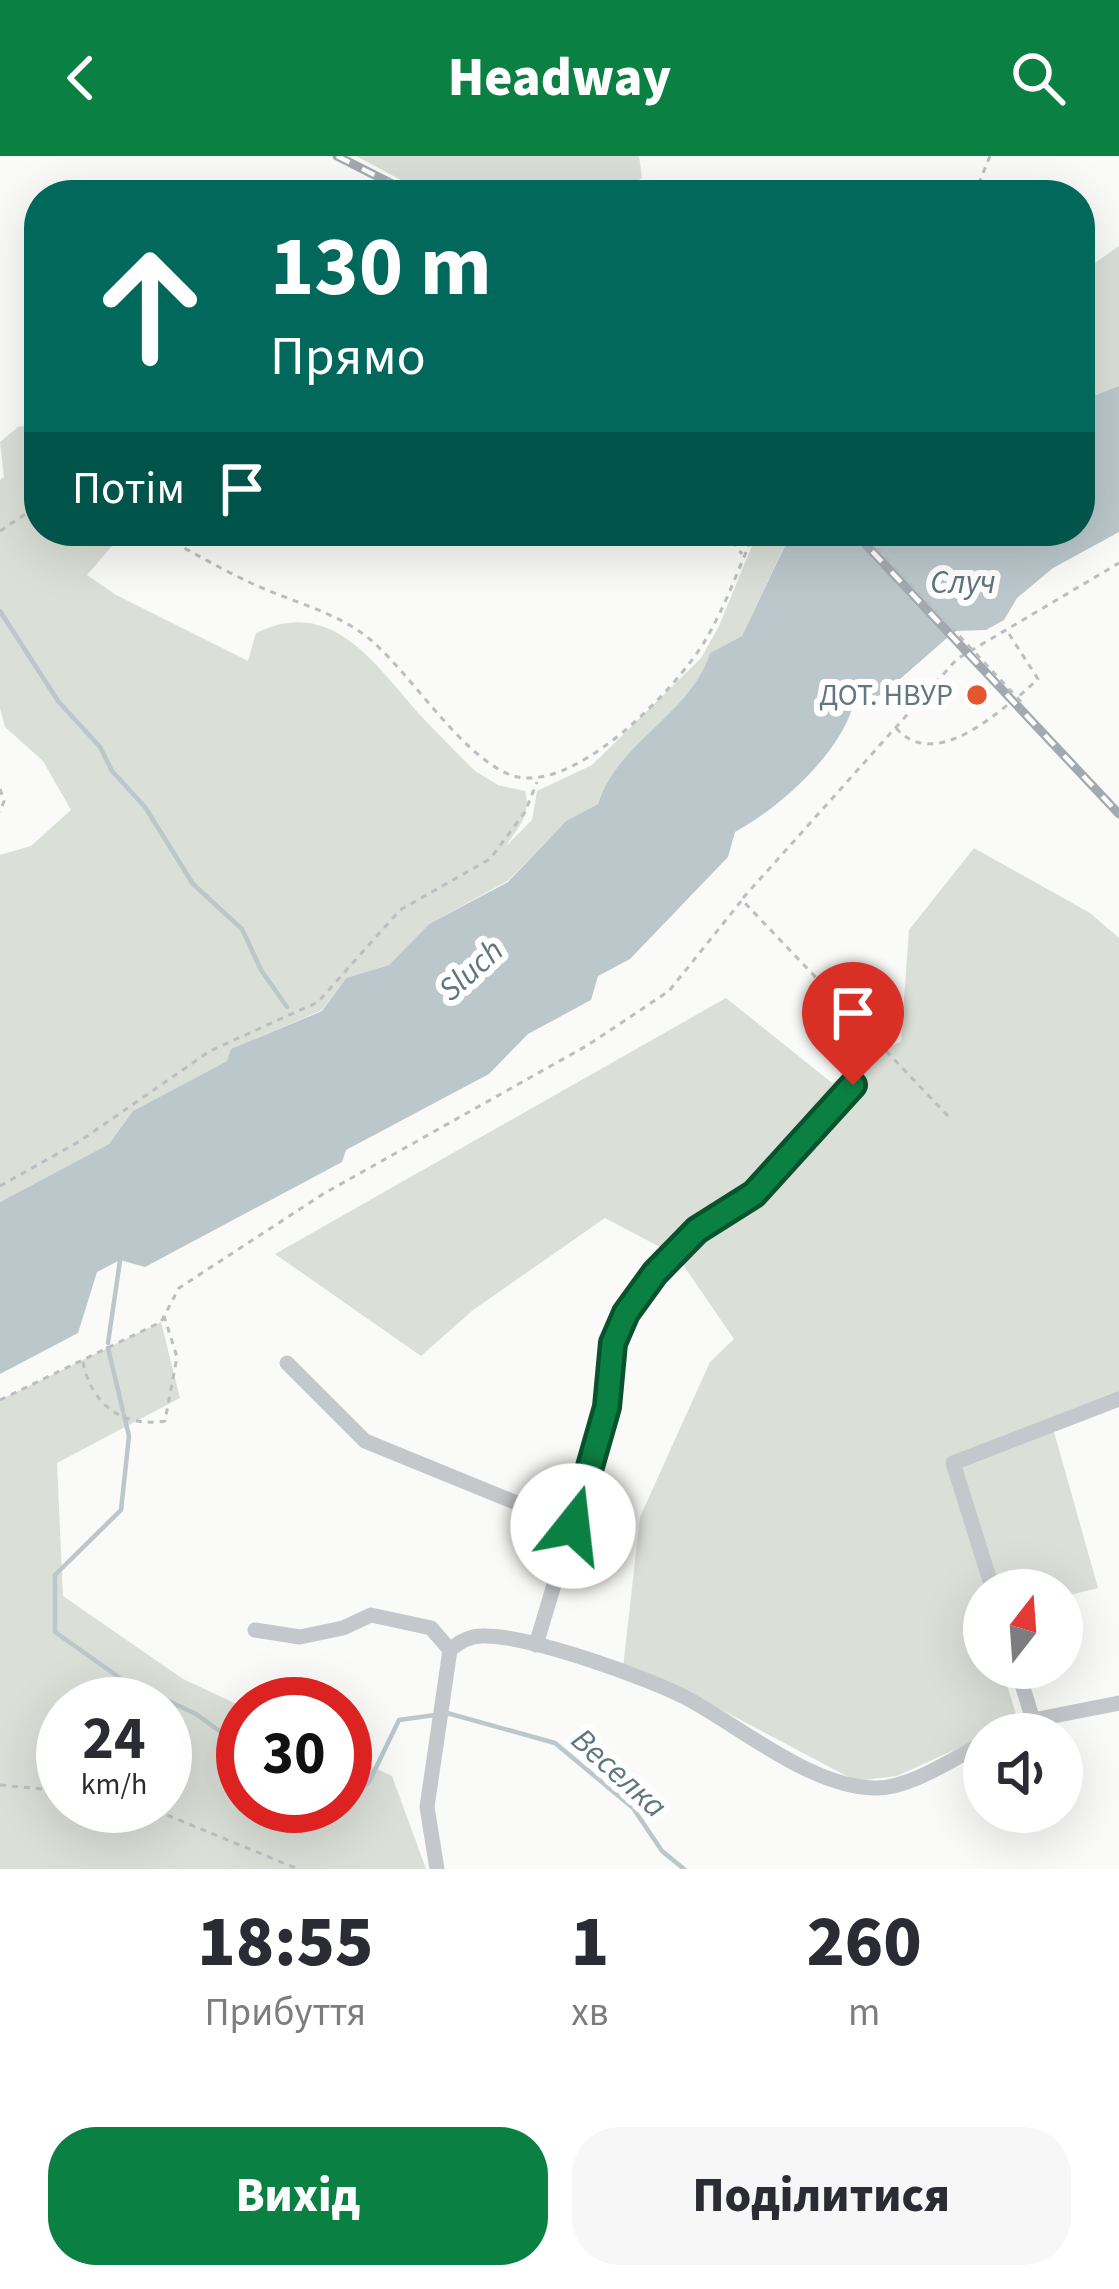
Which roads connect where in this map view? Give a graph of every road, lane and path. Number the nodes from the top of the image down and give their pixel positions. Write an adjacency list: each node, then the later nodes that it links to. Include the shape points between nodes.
1 (181, 546): 11 (path, via 339,618 372,641 485,760)
2 (736, 546): 5 (path)
3 (749, 546): 5 (path)
4 (876, 546): 8 (path, bridge, via 989,663)
5 (744, 557): 11 (path, via 704,643 644,714 596,754)
6 (1119, 563): 7 (path)
7 (1008, 632): 8 (path, via 1038,679); 10 (path, via 957,659)
8 (1014, 700): 9 (path, bridge); 10 (path, via 939,745 909,742)
9 (1024, 705)
10 (895, 727): 14 (path)
11 (537, 782): 17 (path, via 490,859 400,910 318,1002 210,1051 80,1142)
12 (0, 789): 13 (path)
13 (0, 812)
14 (742, 900): 16 (path); 18 (path, via 669,991 323,1194 179,1288)
15 (853, 1085): 23 (street, via 754,1194 697,1230 626,1313)
16 (950, 1118)
17 (0, 1186)
18 (164, 1316): 19 (path); 19 (path, via 177,1357 165,1421 147,1424 101,1406)
19 (82, 1360): 22 (path)
20 (287, 1364): 23 (street, via 365,1441)
21 (1119, 1399): 24 (street, via 953,1463)
22 (0, 1400)
23 (573, 1526): 26 (street)
24 (986, 1569)
25 (255, 1630): 27 (street, via 300,1637 371,1615 431,1628)
26 (536, 1645): 27 (street, via 483,1636); 30 (street, via 689,1699 795,1764 874,1789)
27 (450, 1651): 35 (street, via 427,1808)
28 (1119, 1703): 29 (street)
29 (1068, 1713)
30 (963, 1753)
31 (0, 1785): 32 (path)
32 (36, 1788)
33 (192, 1825): 34 (path)
34 (298, 1869)
35 (437, 1869)

